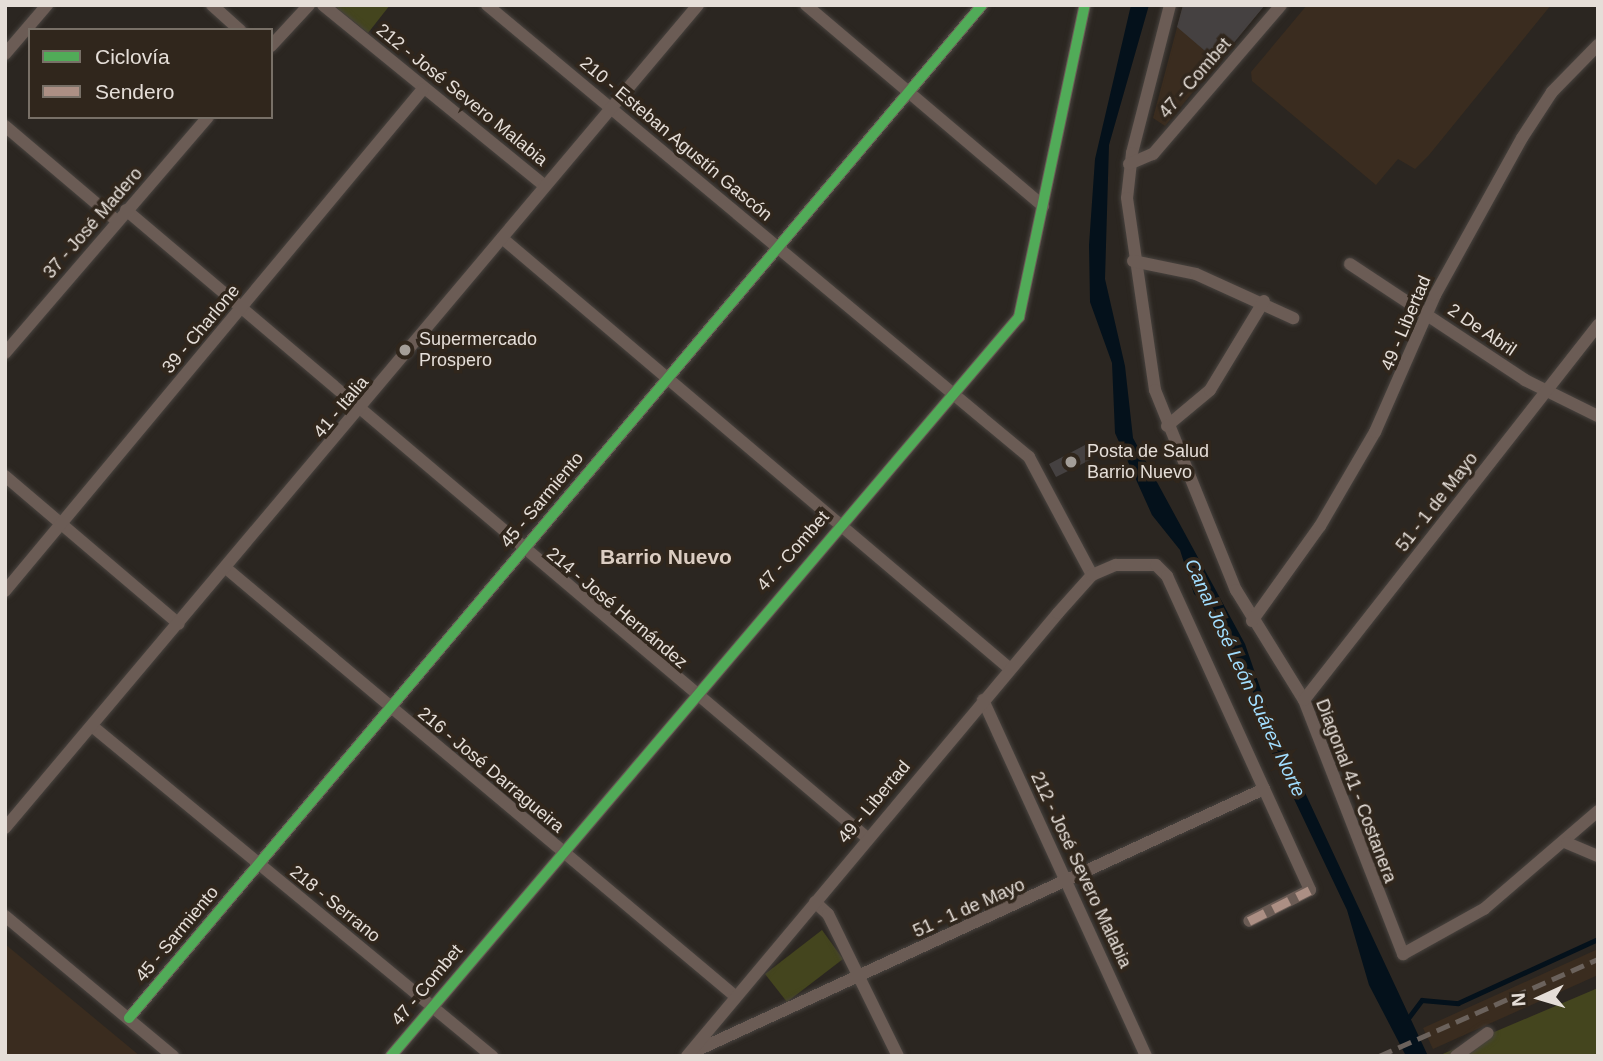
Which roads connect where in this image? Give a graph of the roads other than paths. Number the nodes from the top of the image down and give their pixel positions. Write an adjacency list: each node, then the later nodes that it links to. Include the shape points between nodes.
1 (47, 5): 15 (street)
2 (212, 5): 12 (street)
3 (309, 5): 13 (street)
4 (323, 5): 16 (street, 212 - José Severo Malabia)
5 (487, 5): 18 (street, 210 - Esteban Agustín Gascón)
6 (698, 5): 18 (street, 41 - Italia)
7 (806, 5): 17 (street)
8 (982, 5): 17 (street, 45 - Sarmiento)
9 (1085, 5): 23 (street, 47 - Combet)
10 (1170, 5): 21 (street, Diagonal 41 - Costanera)
11 (1280, 5): 21 (street, 47 - Combet, via 1153,154)
12 (238, 28)
13 (273, 44)
14 (1598, 45): 32 (street, 49 - Libertad, via 1552,92 1522,138)
15 (5, 54)
16 (424, 89): 22 (street, 212 - José Severo Malabia); 31 (street, 39 - Charlone)
17 (908, 91): 23 (street); 27 (street, 45 - Sarmiento)
18 (612, 107): 22 (street, 41 - Italia); 27 (street, 210 - Esteban Agustín Gascón)
19 (206, 119): 24 (street, 37 - José Madero)
20 (5, 126): 25 (street)
21 (1129, 164): 28 (street, Diagonal 41 - Costanera)
22 (545, 186): 26 (street, 41 - Italia)
23 (1043, 206): 37 (street, 47 - Combet, via 1025,307)
24 (126, 210): 25 (street, 37 - José Madero); 31 (street, 214 - José Hernández)
25 (117, 221): 35 (street, 37 - José Madero)
26 (502, 238): 36 (street); 39 (street, 41 - Italia)
27 (777, 246): 36 (street, 45 - Sarmiento); 37 (street, 210 - Esteban Agustín Gascón)
28 (1133, 261): 30 (street, via 1196,274); 41 (street, Diagonal 41 - Costanera, via 1144,344)
29 (1350, 264): 32 (street, 2 De Abril)
30 (1264, 301): 33 (street); 41 (street, via 1210,390)
31 (242, 308): 39 (street, 214 - José Hernández); 44 (street, 39 - Charlone)
32 (1427, 314): 38 (street, 2 De Abril); 49 (street, 49 - Libertad, via 1375,432)
33 (1293, 318)
34 (1598, 325): 38 (street, 51 - 1 de Mayo)
35 (5, 353)
36 (667, 380): 43 (street); 45 (street, 45 - Sarmiento)
37 (954, 390): 43 (street, 47 - Combet); 47 (street, 210 - Esteban Agustín Gascón, via 1034,463)
38 (1547, 390): 40 (street, 2 De Abril); 54 (street, 51 - 1 de Mayo)
39 (360, 412): 45 (street, 214 - José Hernández); 46 (street, 41 - Italia)
40 (1598, 416)
41 (1167, 426): 49 (street, Diagonal 41 - Costanera)
42 (5, 476): 44 (street)
43 (841, 522): 51 (street); 52 (street, 47 - Combet)
44 (61, 524): 48 (street, 39 - Charlone); 50 (street)
45 (522, 551): 52 (street, 214 - José Hernández); 55 (street, 45 - Sarmiento)
46 (227, 569): 50 (street, 41 - Italia); 55 (street, 216 - José Darragueira)
47 (1092, 575): 51 (street, 49 - Libertad); 57 (street, via 1139,562 1167,576)
48 (5, 591)
49 (1252, 621): 54 (street, Diagonal 41 - Costanera)
50 (179, 624): 56 (street, 41 - Italia)
51 (1009, 668): 53 (street, 49 - Libertad)
52 (692, 696): 60 (street, 214 - José Hernández); 62 (street, 47 - Combet)
53 (983, 700): 60 (street, 49 - Libertad); 65 (street, 212 - José Severo Malabia)
54 (1304, 700): 61 (street, Diagonal 41 - Costanera, via 1403,954 1484,909)
55 (391, 708): 62 (street, 216 - José Darragueira); 64 (street, 45 - Sarmiento)
56 (92, 726): 59 (street, 41 - Italia); 64 (street, 218 - Serrano)
57 (1264, 789): 65 (street, 51 - 1 de Mayo); 68 (street, via 1310,890)
58 (1598, 811): 61 (street)
59 (5, 828)
60 (866, 837): 66 (street, 49 - Libertad)
61 (1567, 843): 63 (street)
62 (561, 853): 70 (street, 216 - José Darragueira); 71 (street, 47 - Combet)
63 (1598, 856)
64 (258, 864): 71 (street, 218 - Serrano); 72 (street, 45 - Sarmiento)
65 (1066, 883): 69 (street, 51 - 1 de Mayo); 79 (street, 212 - José Severo Malabia)
66 (815, 902): 69 (street); 70 (street, 49 - Libertad)
67 (5, 916): 72 (street)
68 (1249, 921)
69 (859, 976): 74 (street, 51 - 1 de Mayo); 78 (street)
70 (735, 996): 74 (street, 49 - Libertad)
71 (432, 1006): 76 (street, 47 - Combet); 77 (street, 218 - Serrano)
72 (129, 1018): 75 (street)
73 (1488, 1033): 80 (street)
74 (687, 1055)
75 (173, 1056)
76 (391, 1056)
77 (492, 1056)
78 (898, 1056)
79 (1146, 1056)
80 (1456, 1056)

